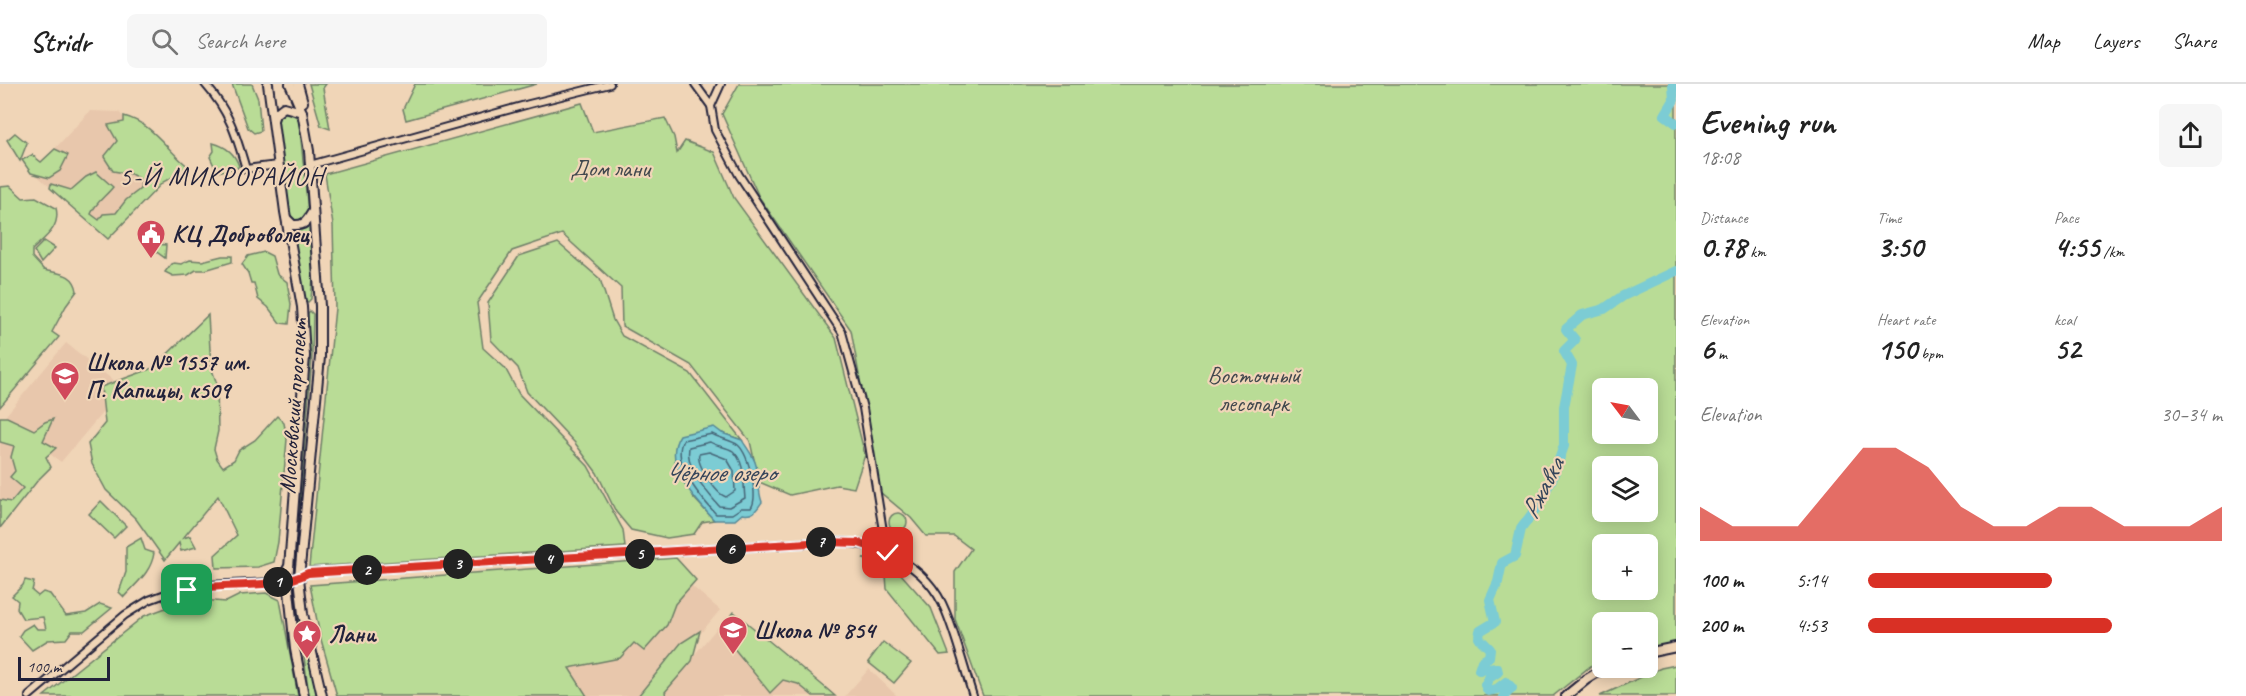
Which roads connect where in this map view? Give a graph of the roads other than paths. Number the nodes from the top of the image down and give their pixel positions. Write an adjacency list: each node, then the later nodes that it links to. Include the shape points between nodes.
1 (205, 84): 11 (street, via 233,124 246,169)
2 (268, 84): 10 (main road, Московский проспект)
3 (290, 84): 9 (main road, Московский проспект)
4 (298, 84): 9 (main road)
5 (610, 84): 12 (street)
6 (695, 84): 8 (street)
7 (721, 84): 8 (street)
8 (711, 106): 19 (street, via 715,130 739,175 842,332 863,408)
9 (303, 112): 10 (main road, via 284,107 275,114); 12 (main road, Московский проспект)
10 (273, 123): 11 (main road, Московский проспект)
11 (278, 165): 14 (main road, Московский проспект)
12 (310, 165): 13 (main road, Московский проспект)
13 (313, 210): 14 (main road, via 307,222 300,225 292,225); 15 (main road, Московский проспект)
14 (286, 218): 16 (main road, Московский проспект)
15 (320, 306): 16 (main road); 18 (main road, Московский проспект, via 320,357)
16 (302, 307): 17 (main road, Московский проспект, via 305,356)
17 (291, 532): 18 (main road); 20 (main road, Московский проспект)
18 (303, 533): 21 (main road, Московский проспект)
19 (885, 543)
20 (289, 567): 22 (main road, Московский проспект); 23 (main road, via 283,577)
21 (299, 578): 22 (street); 27 (main road, Московский проспект); 33 (street, via 308,573 859,543 906,562 936,593 946,610)
22 (288, 581): 23 (street); 24 (main road, Московский проспект)
23 (273, 582): 24 (street, via 284,586); 30 (street, via 207,585 149,600 125,615)
24 (289, 595): 26 (main road, Московский проспект)
25 (1676, 647): 28 (main road)
26 (295, 649): 27 (main road, via 303,653); 31 (main road, Московский проспект)
27 (311, 649): 32 (main road, Московский проспект)
28 (1658, 651)
29 (1592, 676): 34 (main road)
30 (28, 696)
31 (304, 696)
32 (322, 696)
33 (974, 696)
34 (1566, 696)

